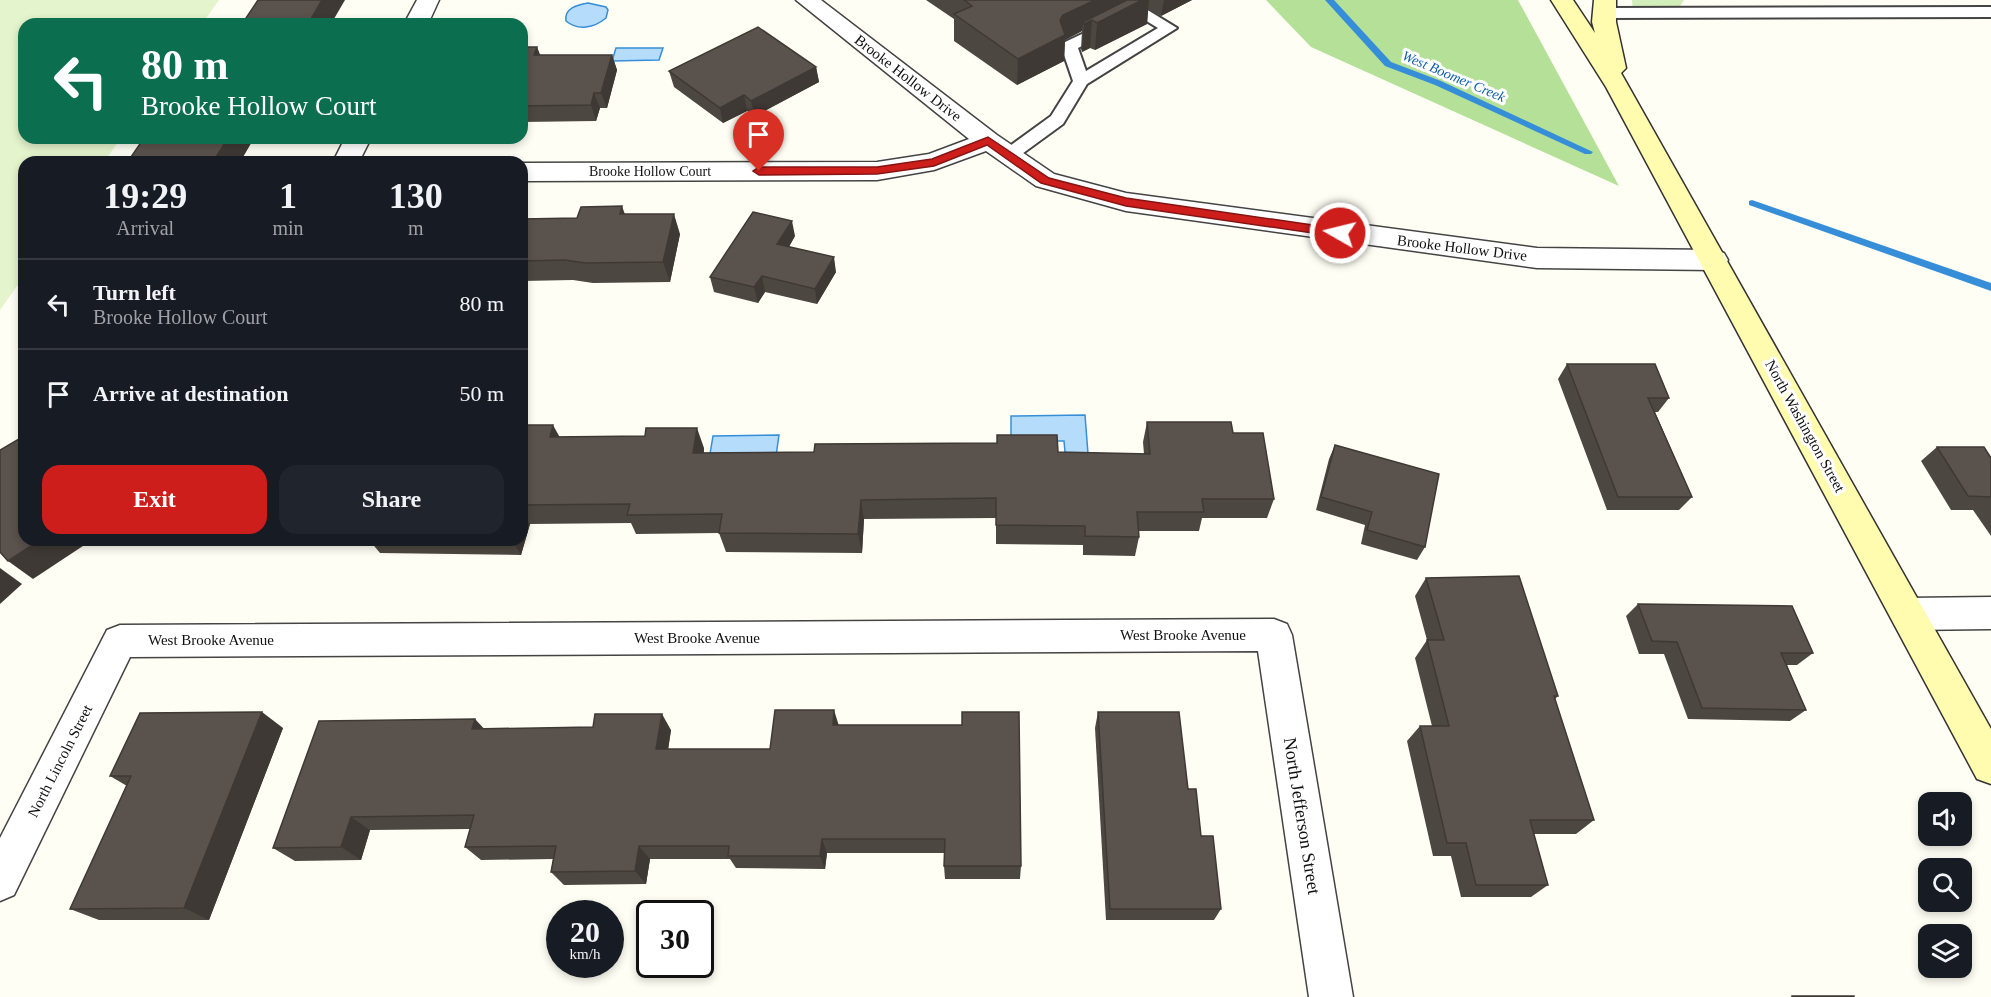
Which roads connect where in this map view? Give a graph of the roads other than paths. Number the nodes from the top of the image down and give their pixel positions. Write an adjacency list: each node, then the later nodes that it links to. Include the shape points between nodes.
1 (428, 0): 9 (street)
2 (807, 0): 12 (street, Brooke Hollow Drive)
3 (1562, 0): 11 (main road, North Washington Street)
4 (1948, 0): 7 (lane)
5 (1757, 6): 6 (lane); 7 (lane)
6 (1605, 7): 11 (main road, North Washington Street, via 1604,22)
7 (1960, 12): 8 (lane)
8 (1991, 12)
9 (419, 18)
10 (1081, 81): 10 (lane, via 1140,46 1169,28 1141,11 1069,46); 12 (lane, via 1058,120)
11 (1618, 87): 14 (main road, North Washington Street)
12 (999, 148): 13 (street, Brooke Hollow Court, via 877,171); 14 (street, Brooke Hollow Drive, via 1045,180 1126,202 1538,258)
13 (528, 172)
14 (1714, 260): 16 (main road, North Washington Street)
15 (1991, 613): 16 (street)
16 (1908, 614): 19 (main road, North Washington Street)
17 (1274, 635): 18 (street, West Brooke Avenue); 21 (street, North Jefferson Street)
18 (120, 641): 20 (street, North Lincoln Street)
19 (1991, 766)
20 (0, 881)
21 (1330, 997)

